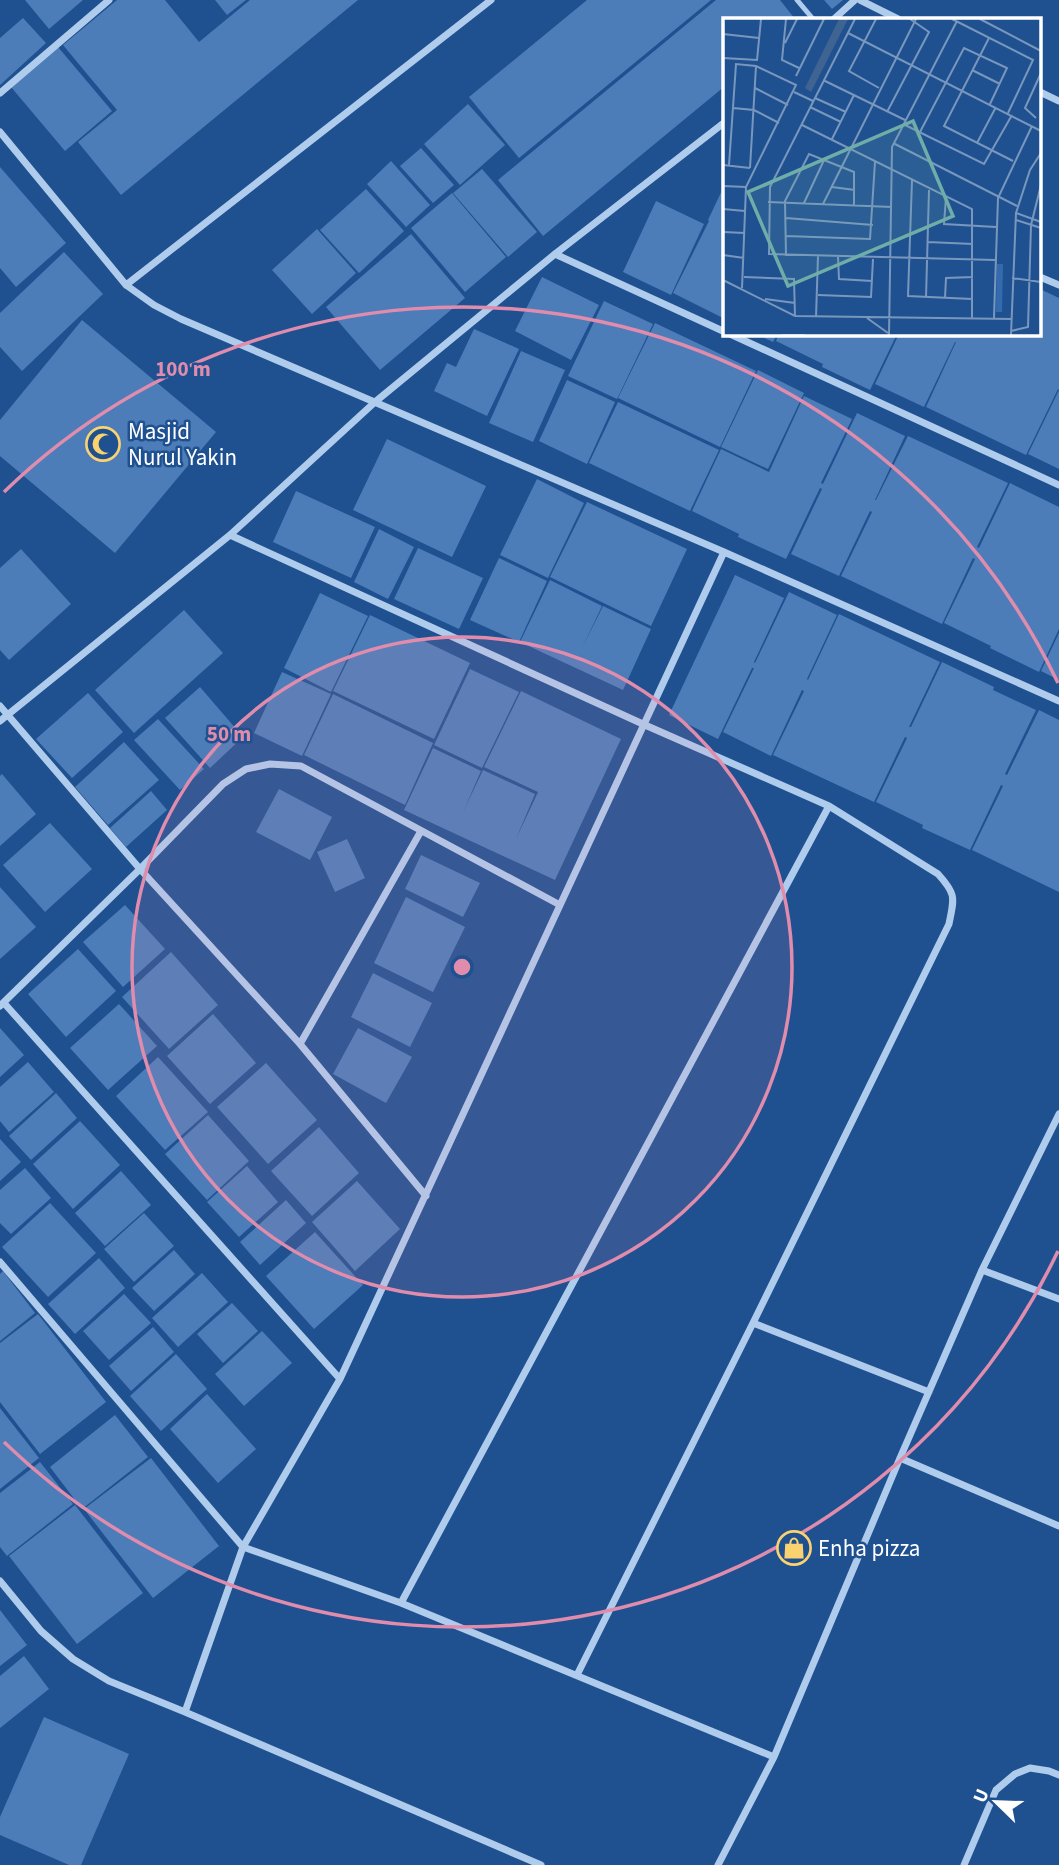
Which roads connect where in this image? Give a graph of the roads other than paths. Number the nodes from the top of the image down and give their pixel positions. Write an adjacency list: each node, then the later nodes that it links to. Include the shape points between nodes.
1 (109, 0): 8 (street)
2 (491, 0): 15 (street)
3 (797, 0): 5 (lane)
4 (857, 0): 6 (street); 7 (street)
5 (812, 18)
6 (835, 18)
7 (896, 18)
8 (0, 93)
9 (1042, 93): 10 (street)
10 (1059, 101)
11 (721, 131): 13 (street)
12 (0, 132): 15 (street)
13 (555, 254): 17 (street); 19 (street)
14 (1042, 277): 16 (street)
15 (126, 285): 19 (street, via 181,319)
16 (1059, 285)
17 (723, 331)
18 (734, 336): 20 (street)
19 (375, 402): 21 (street); 22 (street)
20 (1059, 485)
21 (230, 536): 25 (street); 27 (street)
22 (724, 552): 23 (street); 27 (street)
23 (1059, 701)
24 (0, 706): 25 (street)
25 (8, 715): 26 (street); 30 (street)
26 (0, 721)
27 (645, 725): 28 (street); 31 (street)
28 (829, 806): 39 (street, via 938,874 954,902 949,925); 46 (street)
29 (421, 831): 30 (street, via 302,766 270,764 246,769 223,784); 31 (street); 33 (street)
30 (141, 869): 32 (street); 33 (street)
31 (560, 905): 35 (street)
32 (2, 1004): 40 (street)
33 (300, 1044): 35 (street)
34 (1059, 1114): 37 (street)
35 (426, 1196): 40 (street)
36 (0, 1262): 44 (street)
37 (982, 1270): 38 (street); 41 (street)
38 (1059, 1299)
39 (753, 1323): 41 (street); 47 (street)
40 (340, 1379): 44 (street)
41 (929, 1392): 42 (street)
42 (900, 1458): 43 (street); 49 (street)
43 (1059, 1526)
44 (243, 1547): 46 (street); 48 (street)
45 (0, 1581): 48 (street, via 41,1631 73,1660 109,1681)
46 (401, 1603): 47 (street)
47 (577, 1675): 49 (street)
48 (185, 1712): 51 (street)
49 (774, 1757): 52 (street)
50 (1059, 1775): 53 (street, via 1030,1768 996,1790)
51 (541, 1865)
52 (718, 1865)
53 (964, 1865)

